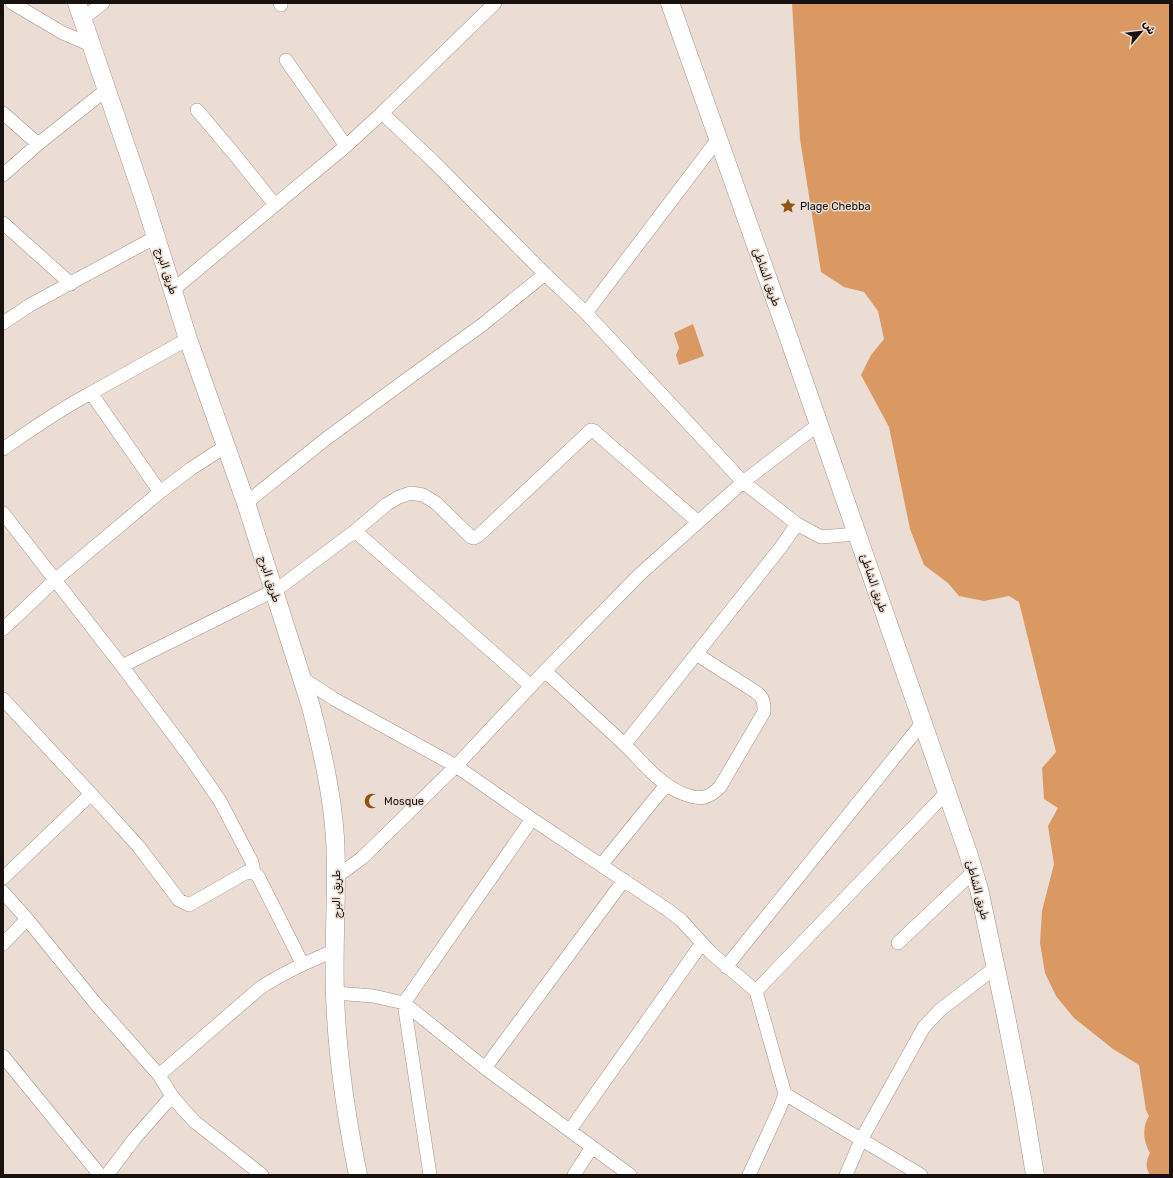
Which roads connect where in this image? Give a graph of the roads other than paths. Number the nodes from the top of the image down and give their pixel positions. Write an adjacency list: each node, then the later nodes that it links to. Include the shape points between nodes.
1 (12, 3): 6 (street, via 63,34)
2 (103, 3): 5 (street)
3 (495, 3): 11 (street)
4 (670, 3): 12 (main road, طريق الشاطئ)
5 (80, 11): 6 (main road, طريق البرج)
6 (91, 45): 8 (main road, طريق البرج)
7 (286, 60): 14 (street)
8 (106, 90): 13 (street); 18 (main road, طريق البرج)
9 (197, 110): 16 (street)
10 (3, 113): 13 (street)
11 (382, 114): 14 (street); 19 (street, via 434,162)
12 (718, 139): 22 (street); 26 (main road, طريق الشاطئ)
13 (38, 144): 15 (street)
14 (346, 146): 16 (street)
15 (3, 175)
16 (275, 205): 21 (street)
17 (3, 223): 20 (street)
18 (156, 237): 20 (street); 21 (main road, طريق البرج)
19 (545, 274): 22 (street); 31 (street, via 482,325 410,376)
20 (71, 284): 23 (street, via 30,304)
21 (173, 290): 24 (main road, طريق البرج)
22 (586, 313): 29 (street)
23 (3, 323)
24 (188, 339): 25 (street); 27 (main road, طريق البرج)
25 (92, 393): 28 (street, via 72,403); 30 (street)
26 (819, 424): 29 (street); 36 (main road, طريق الشاطئ)
27 (226, 446): 30 (street); 31 (main road, طريق البرج)
28 (3, 449)
29 (743, 482): 33 (street); 34 (street)
30 (160, 492): 37 (street)
31 (246, 503): 38 (main road, طريق البرج)
32 (3, 513): 37 (street)
33 (698, 522): 35 (street, via 591,430 474,538 436,503 411,493 387,504); 42 (street, via 639,575)
34 (797, 524): 36 (street, via 821,537); 40 (street)
35 (355, 531): 38 (street); 44 (street)
36 (856, 534): 46 (main road, طريق الشاطئ)
37 (55, 580): 39 (street); 41 (street)
38 (274, 591): 41 (street); 43 (main road, طريق البرج)
39 (3, 629)
40 (696, 654): 47 (street); 49 (street, via 762,697 764,712 720,788 712,795 703,798 684,794)
41 (122, 666): 54 (street, via 220,802 252,862)
42 (544, 671): 44 (street); 47 (street)
43 (302, 678): 48 (street, via 334,699); 56 (main road, طريق البرج, via 326,766)
44 (530, 686): 48 (street)
45 (3, 699): 51 (street)
46 (923, 722): 50 (main road, طريق الشاطئ); 67 (street)
47 (624, 744): 49 (street)
48 (456, 766): 52 (street); 56 (street, via 362,858)
49 (666, 785): 53 (street)
50 (947, 792): 55 (main road, طريق الشاطئ); 68 (street)
51 (91, 794): 54 (street, via 139,847 183,904 189,905 247,872); 57 (street)
52 (532, 819): 53 (street); 70 (street)
53 (602, 864): 58 (street)
54 (254, 872): 65 (street)
55 (973, 872): 62 (street); 66 (main road, طريق الشاطئ)
56 (336, 877): 64 (main road, طريق البرج)
57 (3, 878)
58 (624, 880): 61 (street, via 682,920); 72 (street)
59 (3, 892): 60 (street)
60 (27, 919): 63 (street); 73 (street, via 96,1004)
61 (702, 943): 67 (street); 76 (street)
62 (898, 943)
63 (3, 944)
64 (336, 950): 65 (street); 69 (main road, طريق البرج)
65 (302, 963): 73 (street, via 260,988)
66 (996, 967): 77 (street, via 940,1010 924,1027); 89 (main road, طريق الشاطئ)
67 (726, 968): 68 (street)
68 (756, 991): 74 (street)
69 (335, 993): 70 (street, via 373,996); 82 (main road, طريق البرج, via 343,1080)
70 (404, 1003): 72 (street); 83 (street)
71 (3, 1056): 79 (street)
72 (486, 1068): 76 (street)
73 (159, 1075): 75 (street)
74 (785, 1094): 77 (street); 86 (street)
75 (172, 1096): 80 (street, via 135,1138); 81 (street, via 195,1122)
76 (570, 1130): 78 (street)
77 (861, 1140): 87 (street); 88 (street)
78 (592, 1146): 84 (street); 85 (street)
79 (100, 1175)
80 (108, 1175)
81 (262, 1175)
82 (358, 1175)
83 (430, 1175)
84 (574, 1175)
85 (630, 1175)
86 (749, 1175)
87 (846, 1175)
88 (921, 1175)
89 (1035, 1175)

